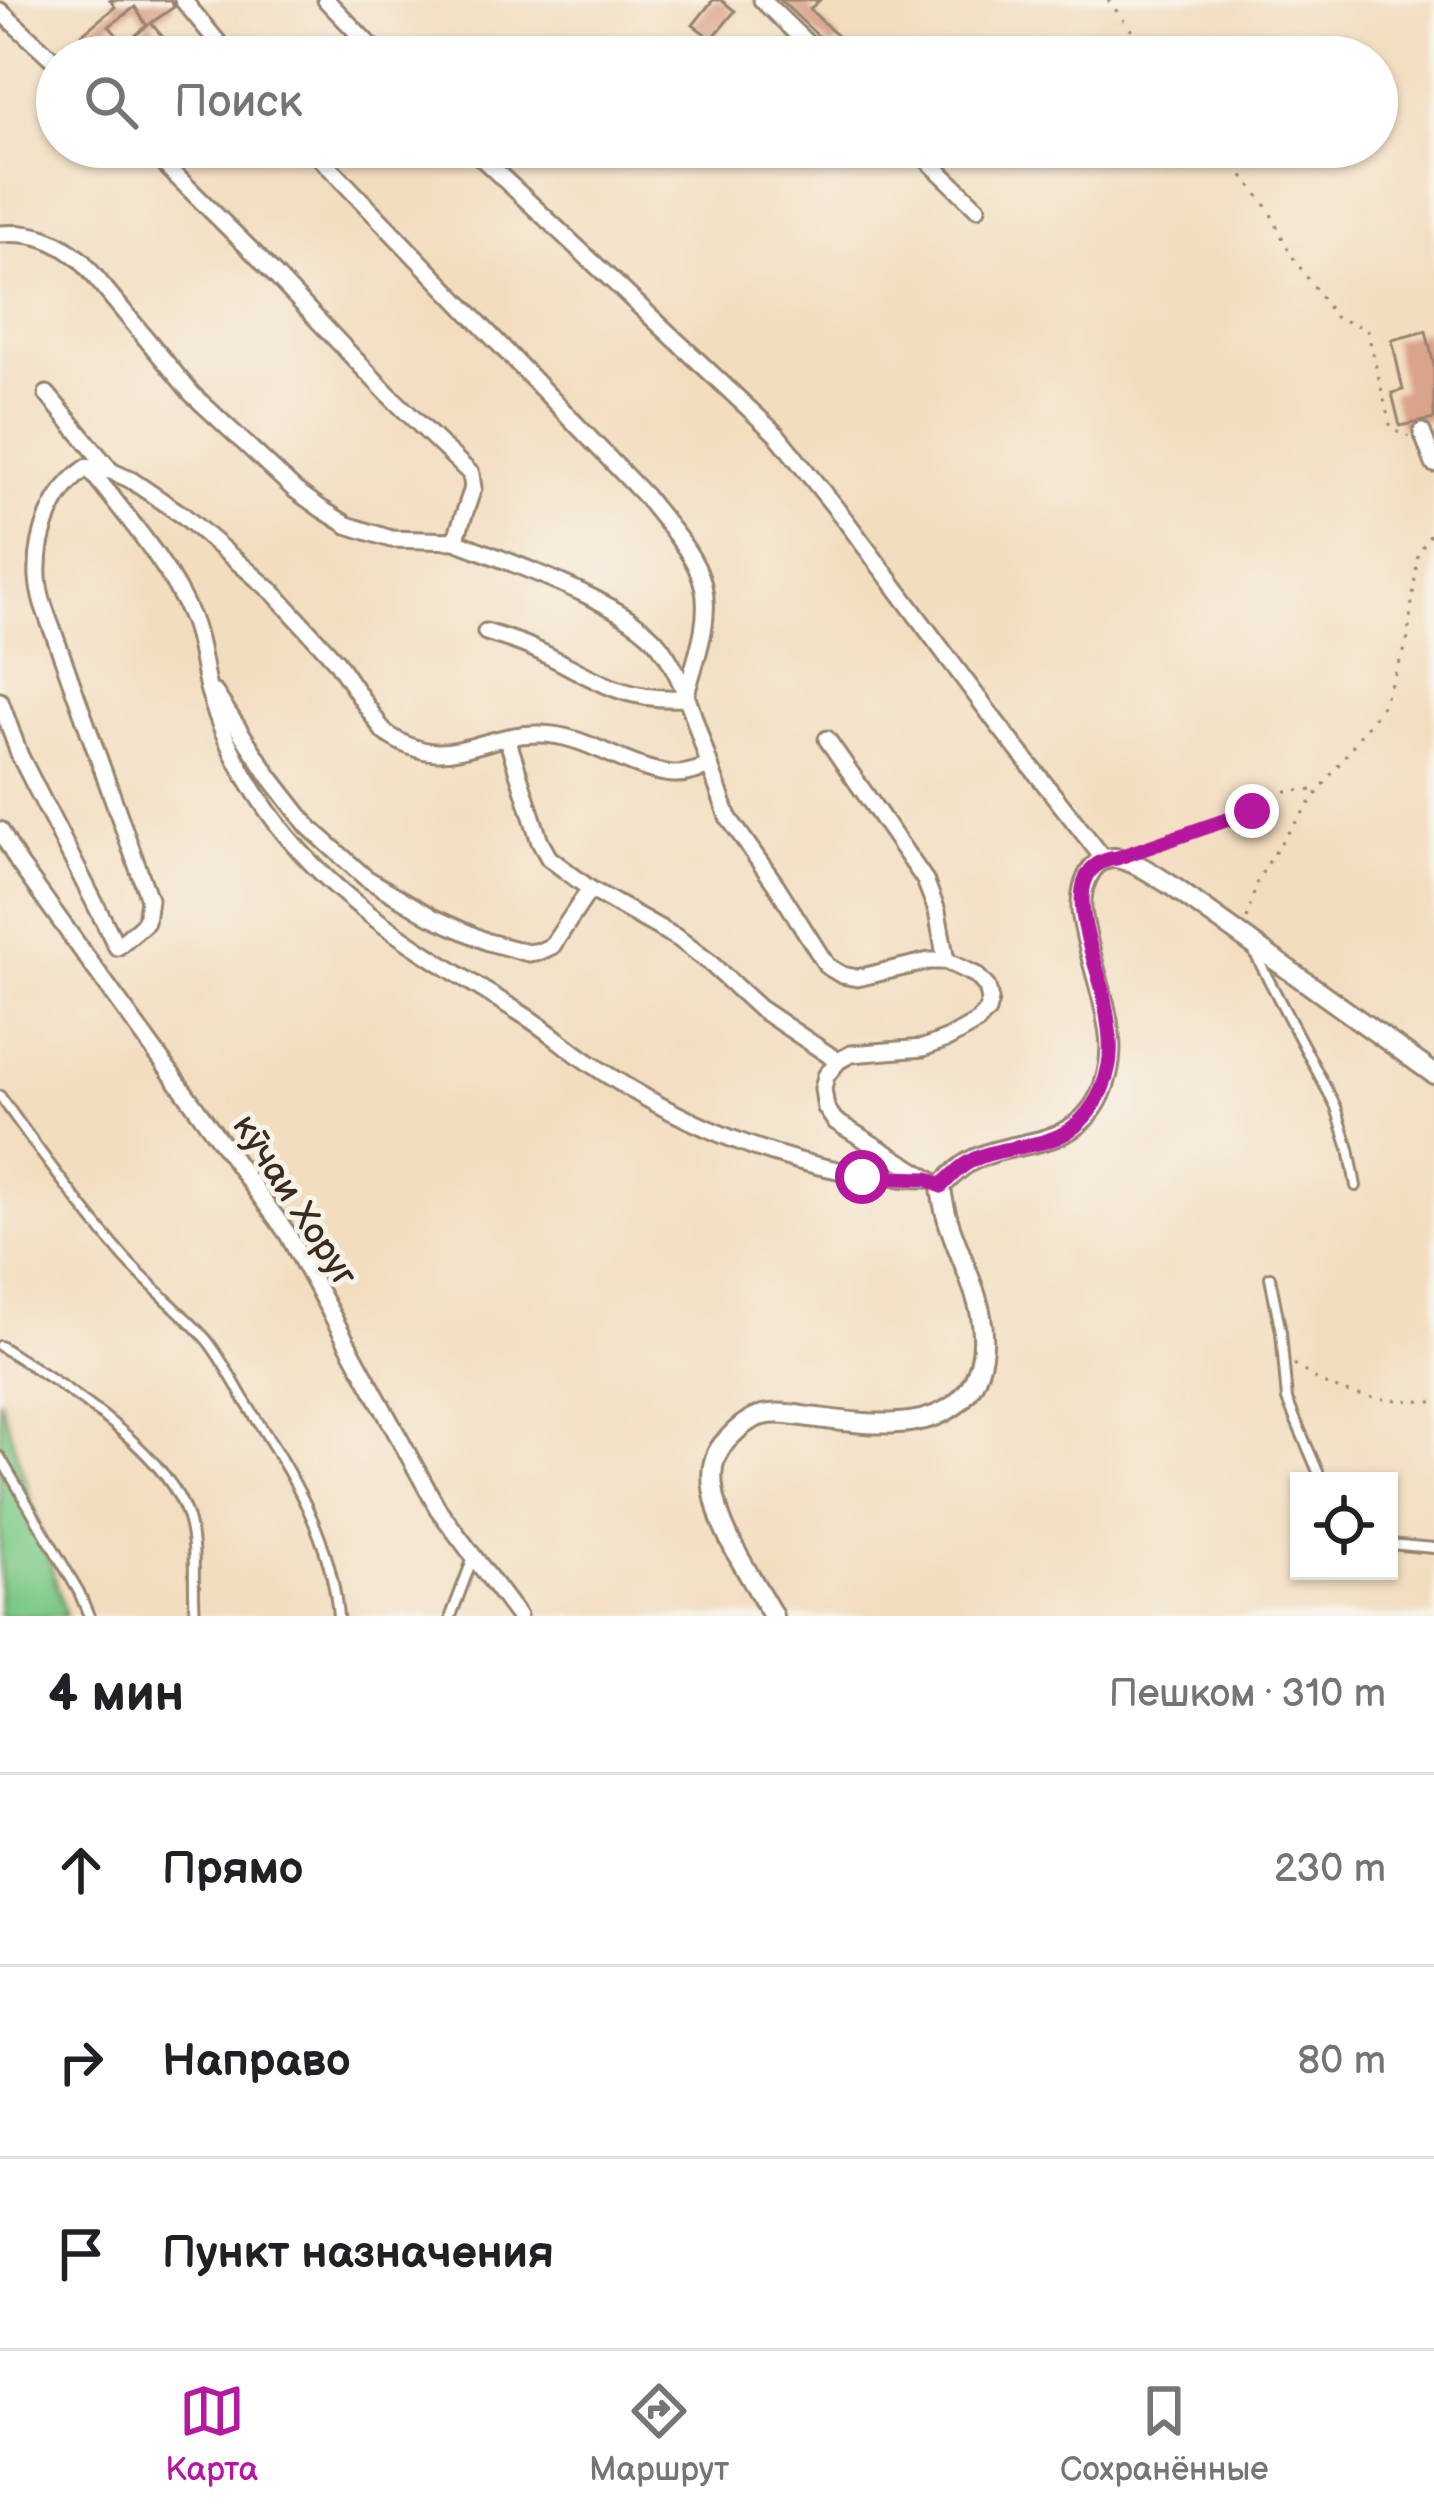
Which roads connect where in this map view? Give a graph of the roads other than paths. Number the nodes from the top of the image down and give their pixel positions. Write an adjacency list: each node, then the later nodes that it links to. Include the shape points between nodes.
1 (183, 0): 5 (street)
2 (326, 0): 6 (street)
3 (762, 0): 7 (street)
4 (0, 10): 8 (street)
5 (213, 36)
6 (361, 36)
7 (799, 36)
8 (36, 43)
9 (168, 168): 20 (street, via 471,474)
10 (330, 168): 23 (street, via 645,496 692,560 706,602)
11 (492, 168): 29 (street, via 777,435)
12 (936, 168): 13 (street)
13 (977, 208)
14 (0, 234): 20 (street, via 40,236 82,261 192,394 320,508 392,539)
15 (47, 394): 19 (street)
16 (1424, 439): 17 (street)
17 (1434, 464)
18 (88, 467): 19 (street); 22 (street, via 191,616); 32 (street, via 52,508 38,575 148,899 146,922)
19 (111, 471): 25 (street, via 184,516 274,593 336,661 384,732 442,754)
20 (455, 541): 23 (street, via 643,628)
21 (485, 632): 23 (street, via 643,698)
22 (206, 681): 30 (street, via 309,827 366,878 433,917 488,942 541,952); 38 (street, via 244,775 288,839 409,944 620,1082 704,1126 820,1167)
23 (685, 698): 27 (street)
24 (0, 701): 32 (street)
25 (507, 738): 27 (street, via 565,738 672,774); 30 (street, via 540,842)
26 (827, 739): 33 (street, via 925,880)
27 (710, 766): 33 (street, via 728,818 827,965 857,978)
28 (0, 830): 34 (street, кӯчаи Хоруг)
29 (1110, 858): 31 (street, via 1161,879); 38 (street, via 1089,872 1083,888 1111,1041 1094,1107 1052,1140 993,1152)
30 (590, 889): 35 (street, via 679,939 759,1008)
31 (1246, 937): 36 (street); 39 (lane, via 1336,1107)
32 (117, 947): 34 (street)
33 (946, 961): 35 (street, via 988,987 987,1011 977,1022 923,1048)
34 (93, 966): 46 (street, кӯчаи Хоруг, via 287,1233 438,1509)
35 (838, 1060): 38 (street, via 823,1089 835,1121)
36 (1434, 1074)
37 (0, 1096): 49 (lane, via 118,1251 210,1344 323,1539)
38 (935, 1182): 52 (street, via 984,1331 981,1365 962,1401 910,1423 758,1415 720,1445 711,1470 719,1516)
39 (1356, 1186)
40 (1270, 1277): 43 (lane, via 1287,1400)
41 (0, 1346): 48 (lane, via 86,1402 172,1482 190,1527)
42 (0, 1457): 47 (lane)
43 (1318, 1472)
44 (1398, 1545): 45 (lane)
45 (1434, 1548)
46 (473, 1558): 50 (lane); 51 (street, кӯчаи Хоруг)
47 (88, 1616)
48 (195, 1616)
49 (338, 1616)
50 (451, 1616)
51 (518, 1616)
52 (772, 1616)

